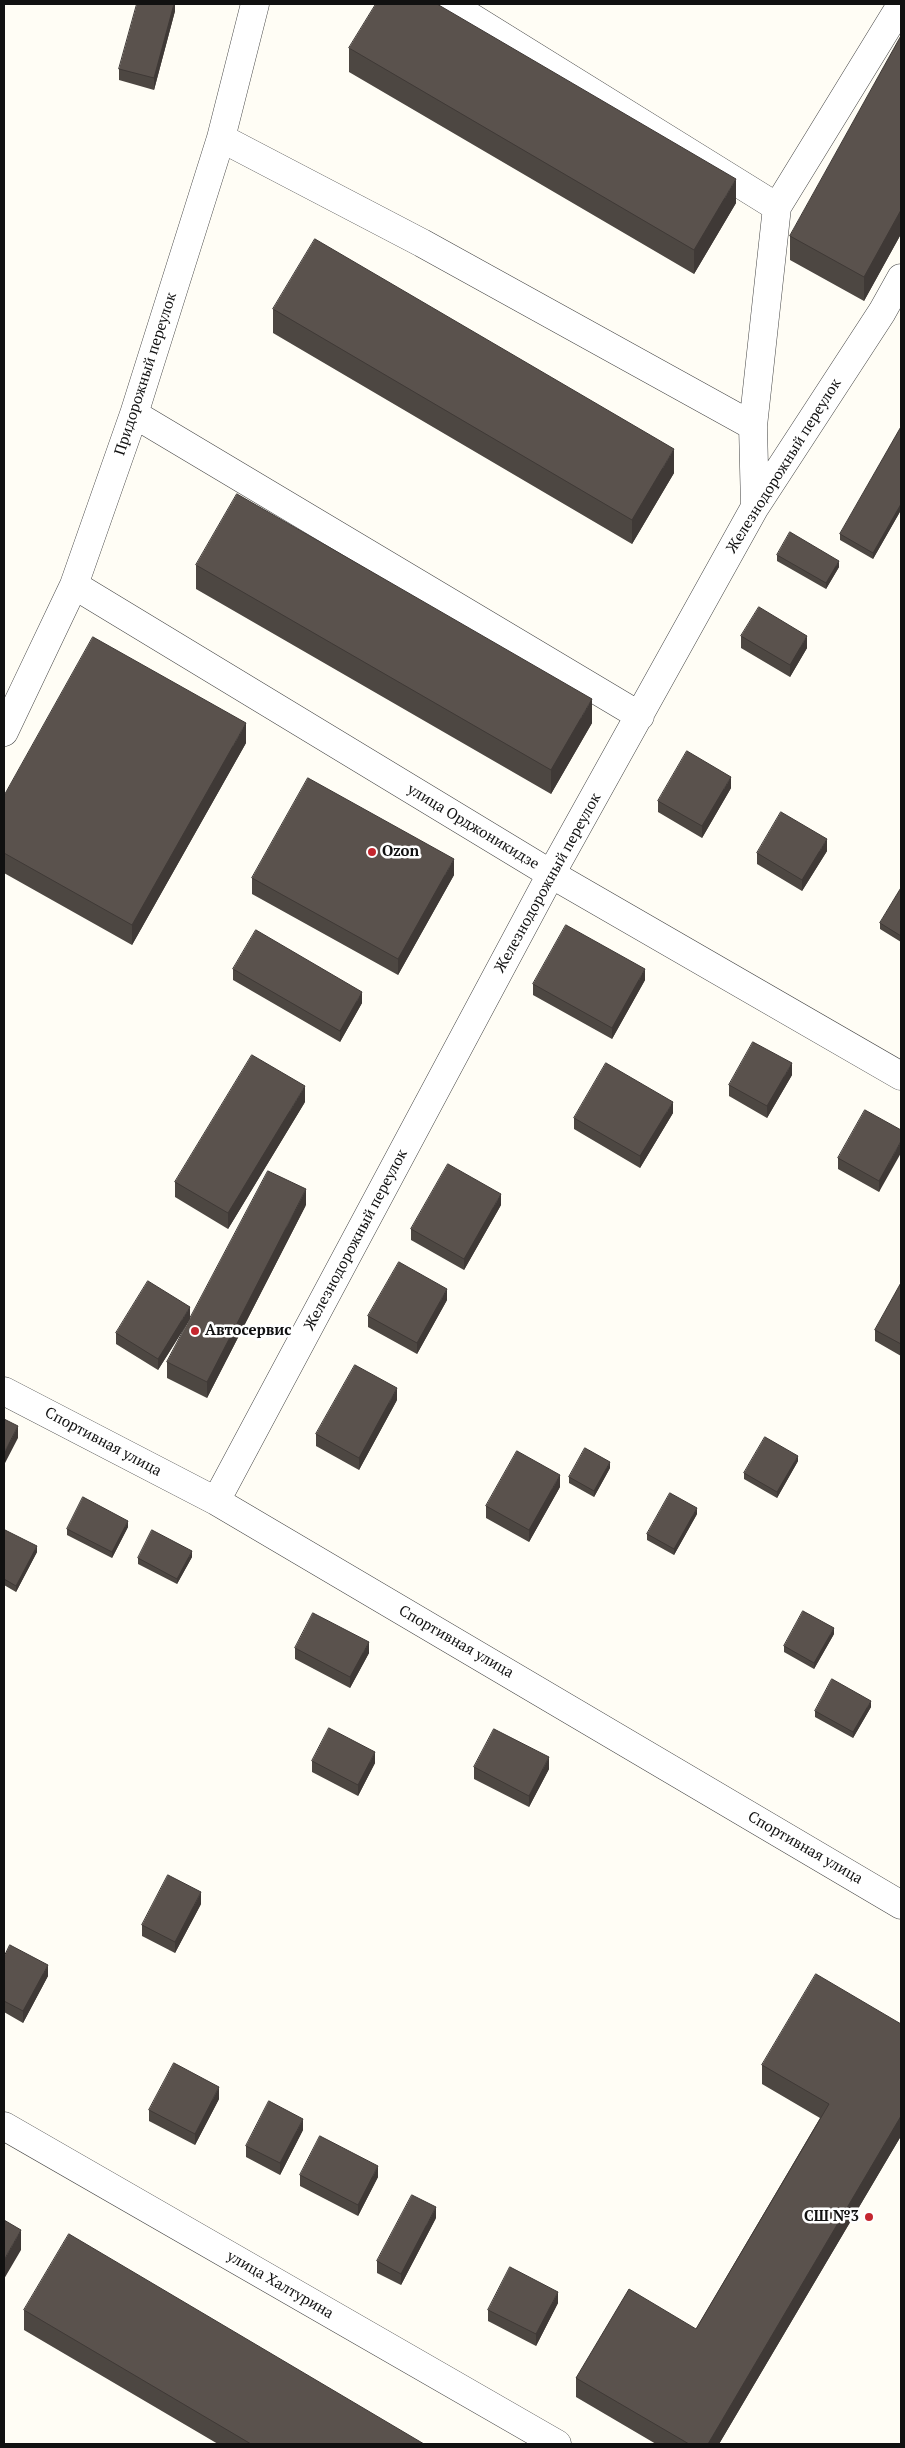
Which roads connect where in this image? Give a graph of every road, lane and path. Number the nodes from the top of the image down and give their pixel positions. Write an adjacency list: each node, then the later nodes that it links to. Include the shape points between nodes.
1 (255, 4): 4 (street, Придорожный переулок)
2 (450, 4): 5 (street)
3 (901, 5): 5 (street)
4 (221, 138): 8 (street, Придорожный переулок); 9 (street, via 422,243)
5 (777, 207): 9 (street)
6 (901, 278): 7 (street, Железнодорожный переулок)
7 (891, 317): 10 (street, Железнодорожный переулок)
8 (134, 414): 11 (street, Придорожный переулок); 12 (street)
9 (753, 426): 10 (street)
10 (755, 507): 12 (street, Железнодорожный переулок)
11 (74, 585): 13 (street, Придорожный переулок); 14 (street, улица Орджоникидзе)
12 (640, 716): 14 (street, Железнодорожный переулок)
13 (4, 732)
14 (551, 874): 15 (street, улица Орджоникидзе); 17 (street, Железнодорожный переулок)
15 (901, 1076)
16 (4, 1390): 17 (street, Спортивная улица)
17 (216, 1501): 18 (street, Спортивная улица)
18 (901, 1904)
19 (4, 2126): 20 (street, улица Халтурина)
20 (557, 2444)

